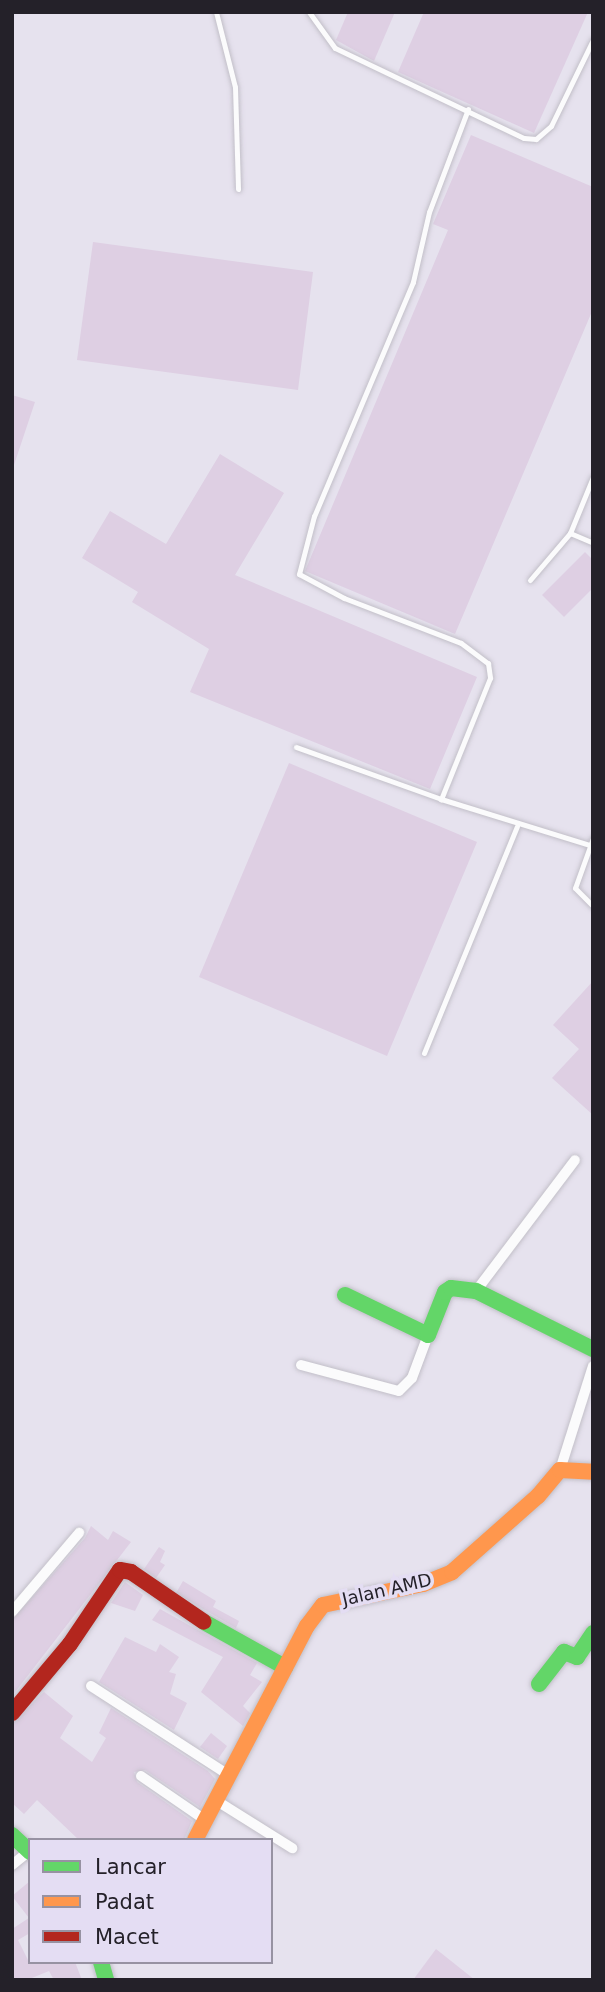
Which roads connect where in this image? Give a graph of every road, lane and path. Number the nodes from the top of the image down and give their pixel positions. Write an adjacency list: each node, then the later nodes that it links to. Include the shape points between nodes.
1 (216, 12): 5 (lane, via 235,88)
2 (309, 12): 4 (lane, via 335,48)
3 (593, 40): 4 (lane, via 544,135 524,138)
4 (468, 109): 11 (lane, via 429,212 413,282 314,516 298,565 299,574 313,585 461,643 488,663 490,678)
5 (238, 189)
6 (593, 477): 7 (lane)
7 (570, 533): 8 (lane); 9 (lane)
8 (593, 543)
9 (530, 580)
10 (296, 747): 11 (lane)
11 (441, 799): 12 (lane)
12 (517, 826): 13 (lane); 15 (lane)
13 (592, 842): 14 (lane, via 575,888)
14 (593, 905)
15 (424, 1053)
16 (575, 1160): 17 (street)
17 (476, 1291): 19 (street, via 451,1288 444,1292); 20 (street)
18 (345, 1295): 19 (street)
19 (428, 1335): 21 (street, via 412,1378 399,1391)
20 (593, 1349)
21 (301, 1365)
22 (593, 1366): 23 (street)
23 (560, 1470): 24 (street); 28 (street, Jalan AMD, via 538,1496 452,1572 423,1584 323,1605)
24 (593, 1472)
25 (79, 1533): 26 (street)
26 (12, 1612)
27 (593, 1633): 29 (street, via 577,1657 565,1652)
28 (285, 1667): 31 (street, via 178,1608 131,1572 120,1570 70,1644); 33 (street, Jalan AMD)
29 (539, 1684)
30 (91, 1686): 33 (street)
31 (12, 1713)
32 (141, 1776): 35 (street)
33 (230, 1776): 34 (street, Jalan AMD)
34 (216, 1801): 35 (street, Jalan AMD); 38 (street)
35 (205, 1820): 37 (street, Jalan AMD)
36 (12, 1835): 39 (street)
37 (196, 1838)
38 (292, 1848)
39 (28, 1850)
40 (28, 1852): 41 (street)
41 (12, 1865)

